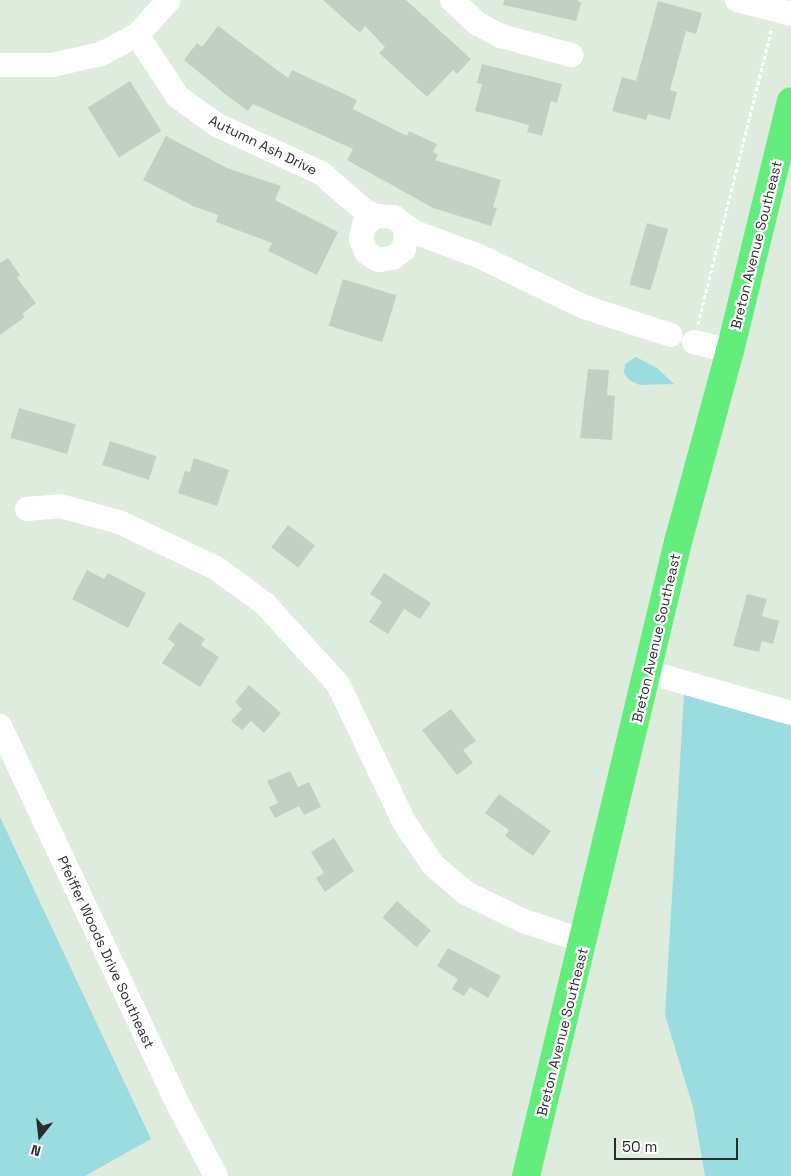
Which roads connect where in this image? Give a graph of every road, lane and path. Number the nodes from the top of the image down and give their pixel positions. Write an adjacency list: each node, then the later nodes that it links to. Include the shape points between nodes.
1 (169, 0): 5 (street)
2 (737, 0): 4 (street)
3 (459, 2): 6 (street, via 478,24 501,36)
4 (784, 12): 12 (path)
5 (137, 35): 7 (street, via 101,54 52,65); 9 (street, Autumn Ash Drive, via 178,96 217,126 321,173)
6 (571, 55)
7 (0, 65)
8 (791, 101): 13 (main road, Breton Avenue Southeast)
9 (365, 218): 10 (street, Autumn Ash Drive, via 394,217); 10 (street, via 366,252 378,260 399,254)
10 (412, 235): 11 (street, Autumn Ash Drive, via 479,256 584,307)
11 (671, 335)
12 (694, 342): 13 (street)
13 (730, 351): 15 (main road, Breton Avenue Southeast, via 678,542)
14 (27, 509): 18 (street, via 60,506 119,522 216,568 265,604 338,684 404,822 433,865 466,894 521,920)
15 (648, 672): 16 (street); 18 (main road, Breton Avenue Southeast)
16 (791, 713)
17 (0, 726): 19 (street, Pfeiffer Woods Drive Southeast, via 179,1106)
18 (584, 941): 20 (main road, Breton Avenue Southeast)
19 (216, 1176)
20 (526, 1176)

